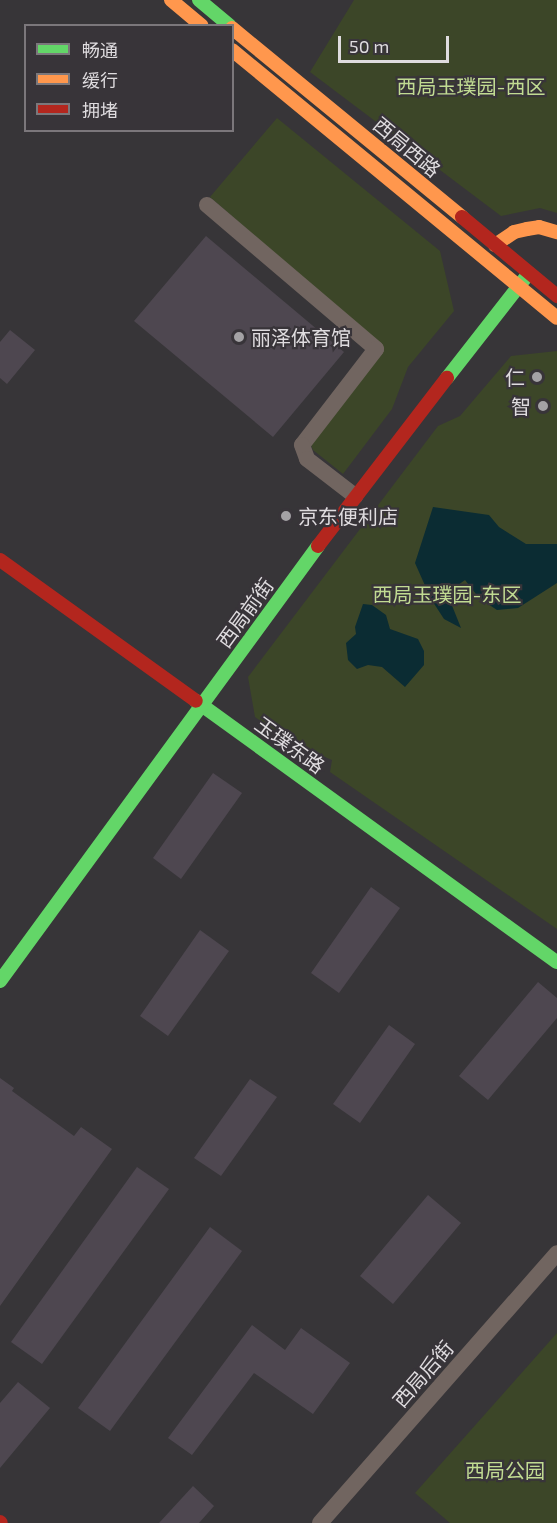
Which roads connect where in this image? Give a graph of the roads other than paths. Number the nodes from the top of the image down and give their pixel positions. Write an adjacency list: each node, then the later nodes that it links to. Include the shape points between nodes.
1 (171, 0): 3 (street)
2 (199, 0): 4 (street, 西局西路)
3 (200, 24)
4 (227, 24)
5 (234, 29): 9 (street, 西局西路)
6 (234, 52): 11 (street, 西局西路)
7 (207, 205): 14 (street, via 376,349 302,445 307,459)
8 (557, 232): 9 (street, via 539,227 527,229)
9 (495, 244): 10 (street, 西局西路)
10 (529, 273): 11 (street, 西局前街); 12 (street, 西局西路)
11 (518, 286): 13 (street, 西局西路); 14 (street, 西局前街)
12 (557, 296)
13 (557, 318)
14 (355, 496): 16 (street, 西局前街)
15 (0, 560): 16 (street, 玉璞东路)
16 (201, 706): 17 (street, 玉璞东路); 18 (street, 西局前街)
17 (557, 962)
18 (0, 981)
19 (557, 1253): 20 (street, 西局后街)
20 (320, 1523)

